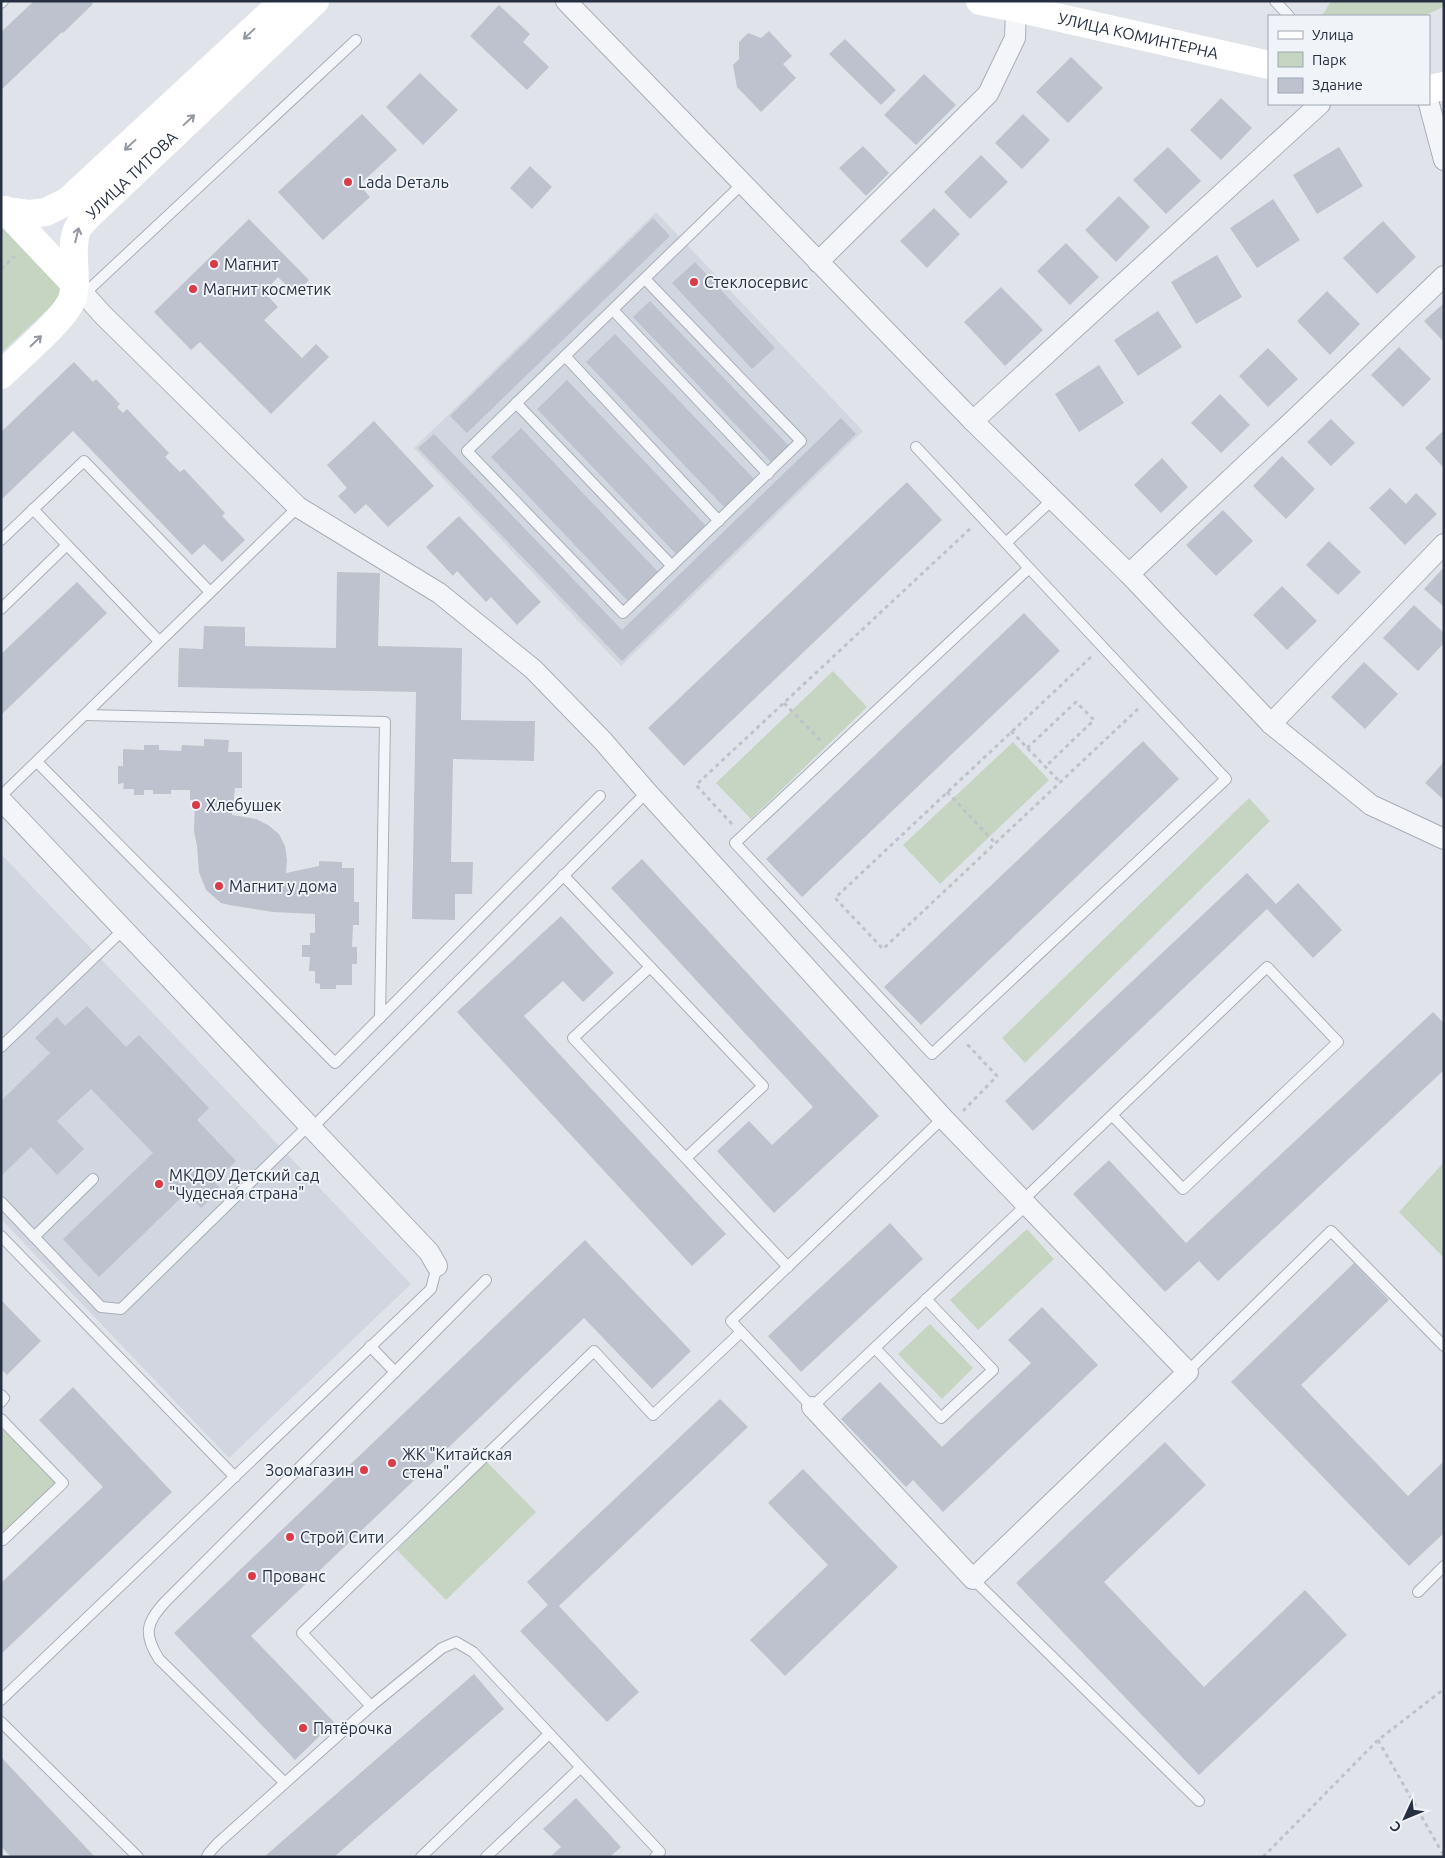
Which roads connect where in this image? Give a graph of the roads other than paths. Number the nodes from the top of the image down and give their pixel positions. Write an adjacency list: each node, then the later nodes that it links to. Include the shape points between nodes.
1 (284, 1): 16 (street, УЛИЦА ТИТОВА, one-way to 16, via 68,201 46,212 30,214)
2 (315, 1): 20 (street, УЛИЦА ТИТОВА, one-way to 2, via 74,248 77,230 87,217)
3 (566, 1): 15 (street)
4 (980, 1): 6 (street, УЛИЦА КОМИНТЕРНА)
5 (1275, 1): 7 (lane)
6 (1016, 8): 9 (street, УЛИЦА КОМИНТЕРНА); 17 (street, via 1015,38 988,94)
7 (1288, 15)
8 (356, 40): 20 (lane)
9 (1268, 65)
10 (1444, 86): 11 (street)
11 (1430, 89)
12 (1319, 105): 27 (street)
13 (1429, 105): 14 (street)
14 (1444, 160)
15 (742, 184): 17 (street); 19 (lane)
16 (3, 210): 20 (street)
17 (818, 262): 27 (street)
18 (1444, 276): 40 (street)
19 (645, 279): 21 (lane); 29 (lane, via 801,441)
20 (79, 289): 22 (street, УЛИЦА ТИТОВА); 23 (street)
21 (613, 310): 24 (lane); 29 (lane)
22 (64, 313): 23 (street, via 77,309); 25 (street, УЛИЦА ТИТОВА, one-way to 22)
23 (103, 314): 31 (street)
24 (565, 356): 26 (lane); 33 (lane)
25 (1, 375)
26 (516, 403): 38 (lane); 38 (lane, via 466,451 623,614)
27 (973, 421): 30 (street)
28 (916, 447): 35 (lane)
29 (768, 474): 33 (lane)
30 (1053, 499): 35 (lane); 40 (street)
31 (298, 507): 41 (lane); 47 (street, via 439,593 533,669)
32 (33, 509): 34 (lane); 37 (lane); 41 (lane, via 84,461)
33 (719, 521): 38 (lane)
34 (1, 540)
35 (1006, 543): 39 (lane)
36 (1444, 544): 45 (street)
37 (67, 545): 42 (lane); 43 (lane)
38 (672, 566)
39 (1030, 568): 39 (lane, via 735,843 932,1054 1226,779)
40 (1129, 574): 45 (street)
41 (210, 592): 43 (lane)
42 (1, 609)
43 (159, 641): 44 (lane)
44 (85, 715): 46 (lane); 55 (lane, via 385,722)
45 (1271, 724): 51 (street, via 1371,805)
46 (37, 762): 48 (lane); 55 (lane, via 335,1063)
47 (647, 792): 52 (lane); 58 (street)
48 (1, 796)
49 (600, 796): 55 (lane)
50 (1, 800): 53 (street)
51 (1444, 839)
52 (563, 875): 54 (lane); 59 (lane)
53 (124, 929): 56 (lane); 59 (street)
54 (650, 967): 60 (lane, via 762,1086); 60 (lane, via 573,1038)
55 (380, 1018)
56 (1, 1047)
57 (1112, 1115): 57 (lane, via 1183,1189 1338,1042 1267,967); 62 (lane)
58 (946, 1121): 62 (street); 67 (lane)
59 (310, 1127): 65 (lane, via 122,1309 101,1307); 66 (street, via 429,1252)
60 (686, 1158): 67 (lane)
61 (93, 1179): 65 (lane)
62 (1022, 1200): 69 (lane, via 1020,1211); 74 (street)
63 (1, 1202): 65 (lane)
64 (1, 1236): 80 (lane)
65 (34, 1237)
66 (437, 1266): 71 (lane, via 431,1288)
67 (788, 1266): 70 (lane, via 730,1321)
68 (486, 1280): 75 (lane)
69 (926, 1299): 73 (lane); 73 (lane, via 993,1370 941,1418)
70 (741, 1332): 78 (lane); 86 (lane, via 654,1415 594,1351 302,1633)
71 (370, 1346): 75 (lane); 80 (lane)
72 (1444, 1346): 74 (lane, via 1331,1231)
73 (875, 1348): 78 (lane)
74 (1188, 1371): 83 (street)
75 (396, 1372): 90 (lane, via 166,1600 150,1622 148,1635 159,1659)
76 (1, 1395): 77 (lane, via 4,1398)
77 (1, 1402)
78 (812, 1407): 83 (street)
79 (1, 1419): 81 (lane, via 64,1483 3,1540)
80 (234, 1477): 85 (lane)
81 (1, 1538)
82 (1444, 1566): 84 (lane)
83 (973, 1578): 91 (lane)
84 (1418, 1592)
85 (1, 1700)
86 (371, 1706): 88 (lane, via 442,1648 456,1642 473,1652); 90 (lane)
87 (1, 1722): 92 (lane)
88 (549, 1734): 89 (lane); 94 (lane)
89 (580, 1768): 95 (lane); 96 (lane, via 660,1852)
90 (284, 1782): 93 (lane, via 218,1843)
91 (1199, 1801)
92 (138, 1857)
93 (208, 1857)
94 (421, 1857)
95 (486, 1857)
96 (654, 1857)

